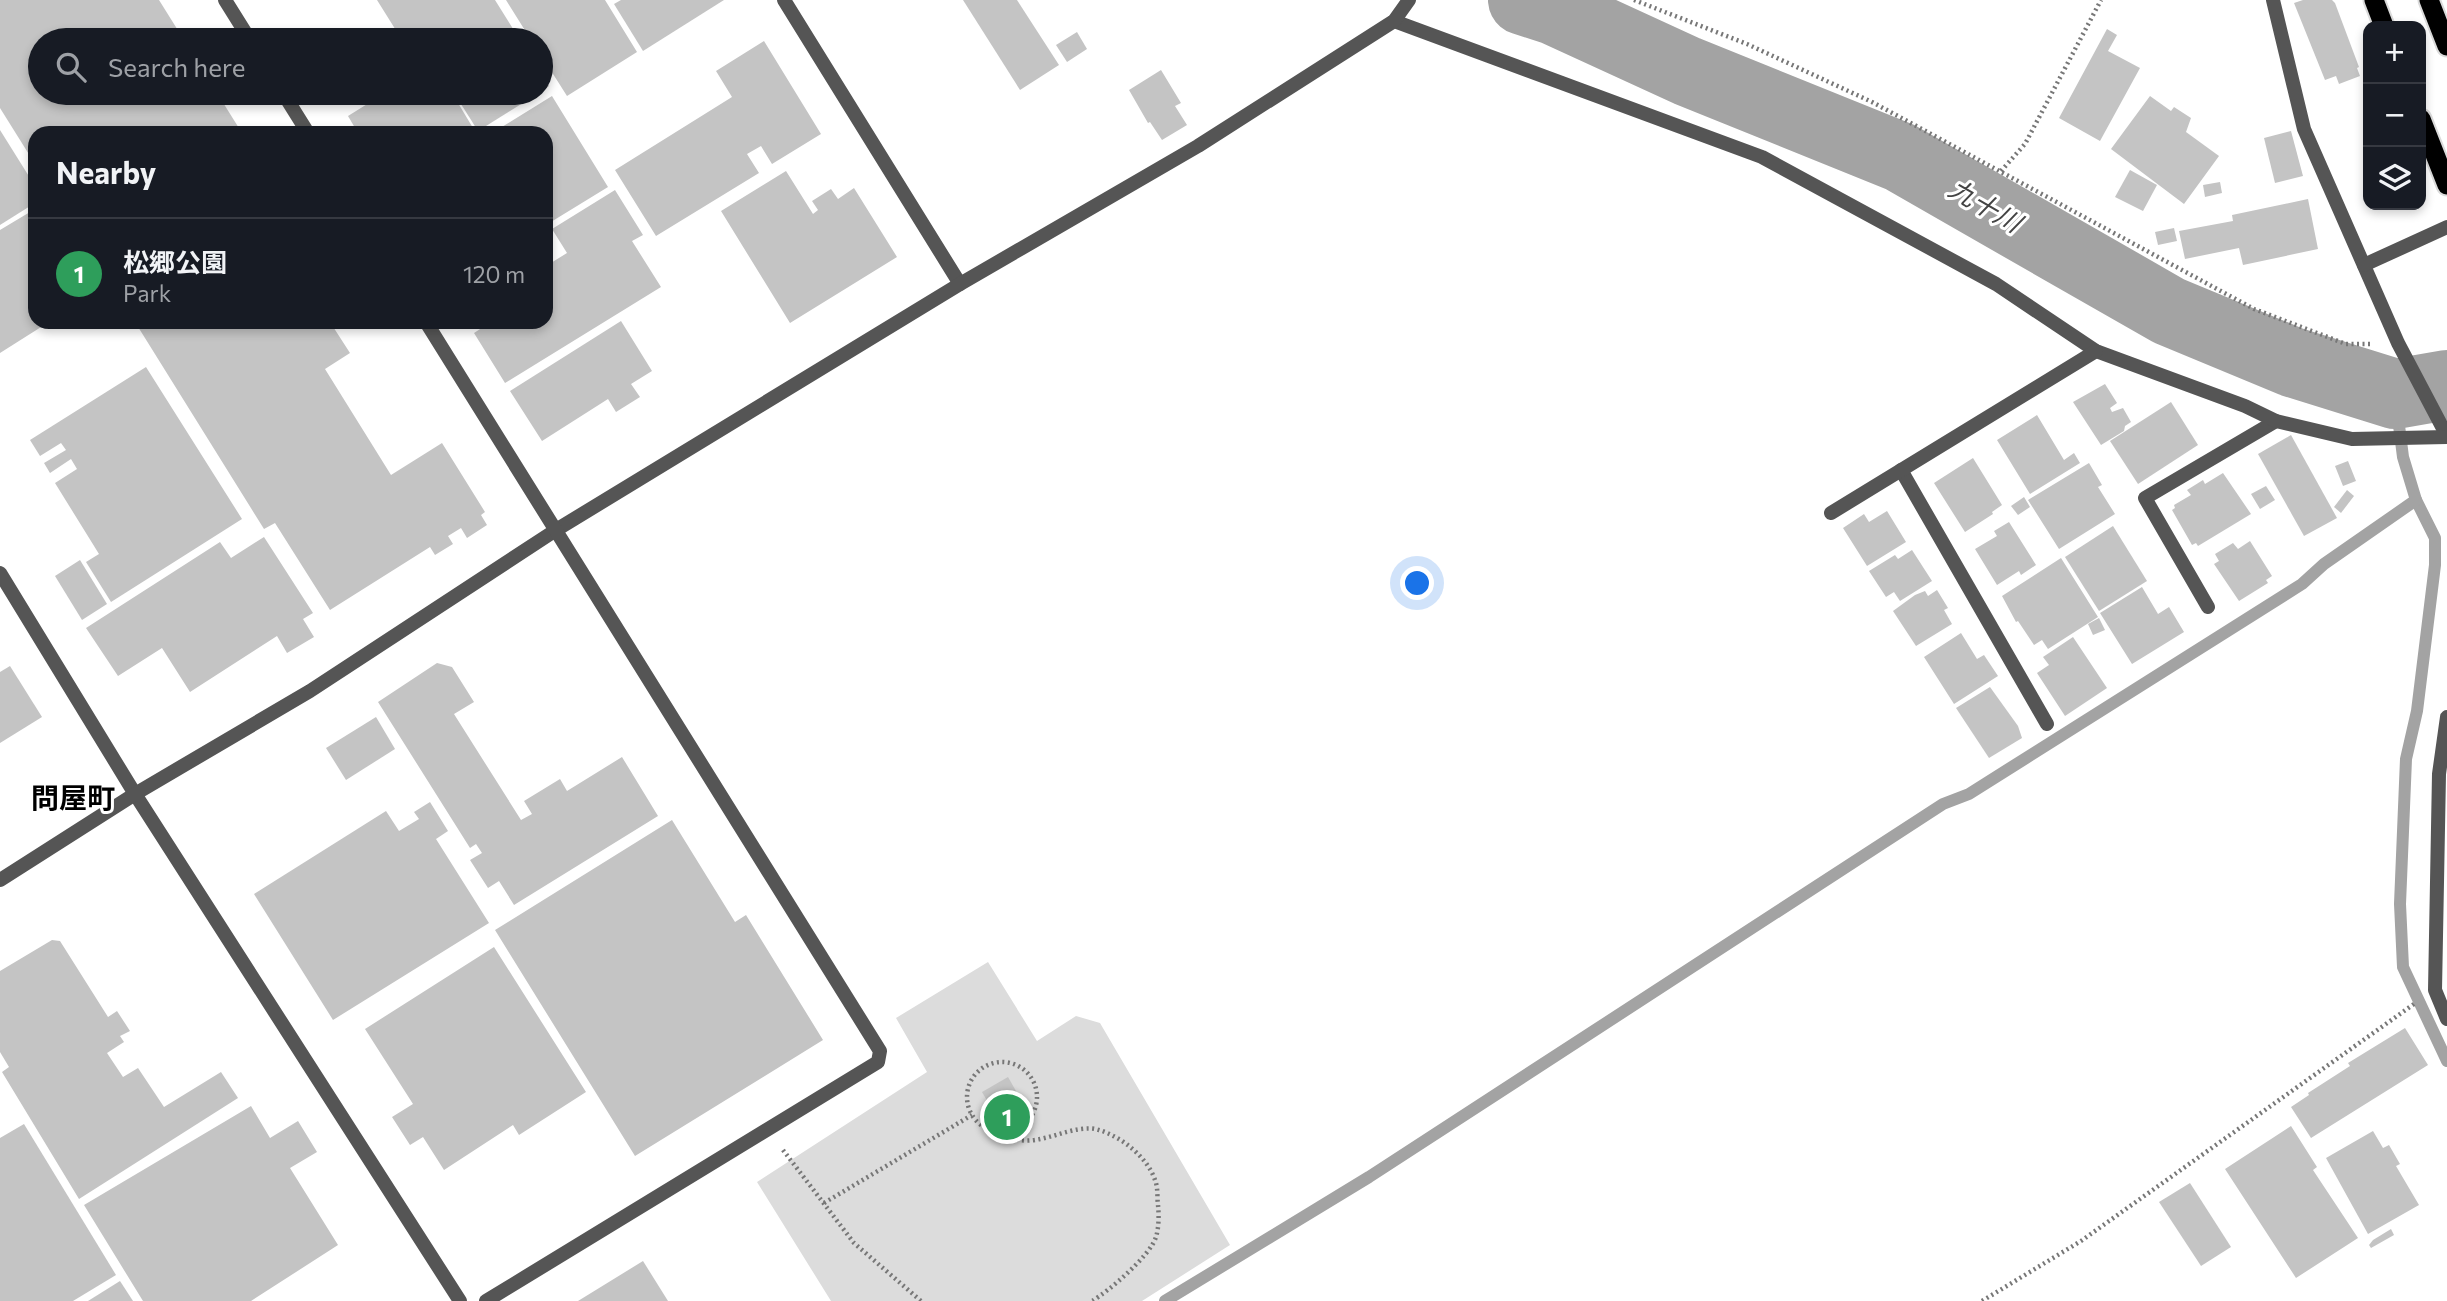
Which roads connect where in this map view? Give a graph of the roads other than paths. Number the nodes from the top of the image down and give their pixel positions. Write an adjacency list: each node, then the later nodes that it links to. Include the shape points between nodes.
1 (225, 0): 9 (street)
2 (784, 0): 17 (street)
3 (1409, 0): 7 (street)
4 (2273, 0): 16 (street, via 2304,129)
5 (2374, 0): 8 (highway)
6 (2429, 0): 10 (highway)
7 (1394, 21): 17 (street, via 1198,146); 19 (street, via 1762,157 1996,284)
8 (2382, 21)
9 (242, 28)
10 (2447, 46)
11 (290, 105): 12 (street)
12 (304, 126)
13 (2426, 132): 14 (highway)
14 (2447, 186)
15 (2447, 228): 16 (street)
16 (2364, 265): 21 (street)
17 (960, 284): 24 (street)
18 (430, 329): 24 (street)
19 (2096, 351): 20 (street); 22 (street)
20 (2276, 421): 21 (street, via 2352,439); 26 (street, via 2145,498)
21 (2447, 437)
22 (1901, 470): 23 (street); 28 (street)
23 (1831, 513)
24 (556, 530): 29 (street, via 310,691); 33 (street, via 880,1051 878,1062)
25 (0, 573): 29 (street)
26 (2208, 607)
27 (2447, 717): 31 (street, via 2438,774 2435,989)
28 (2047, 724)
29 (135, 794): 30 (street); 32 (street)
30 (0, 880)
31 (2447, 1019)
32 (460, 1301)
33 (486, 1301)

